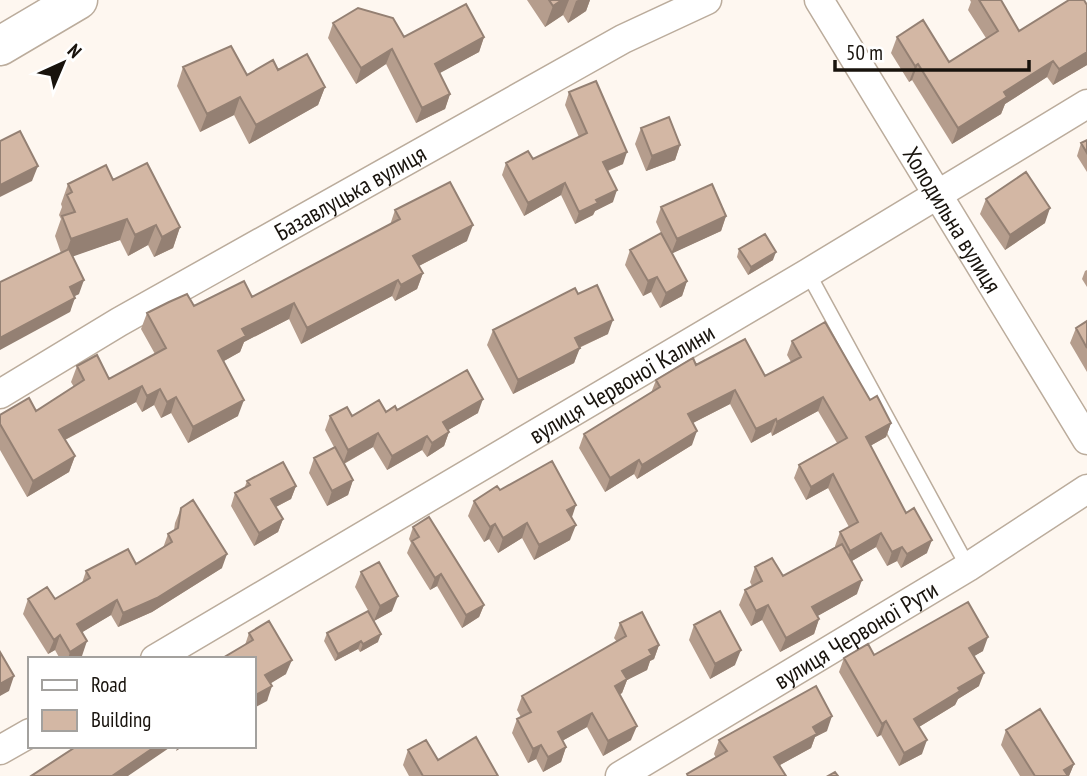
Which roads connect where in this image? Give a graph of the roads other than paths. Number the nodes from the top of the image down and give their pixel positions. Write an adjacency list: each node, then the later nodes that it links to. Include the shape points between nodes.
1 (707, 0): 8 (street, Базавлуцька вулиця, via 611,45)
2 (819, 0): 6 (street, Холодильна вулиця)
3 (55, 9): 4 (street)
4 (0, 46)
5 (1087, 104): 6 (street, вулиця Червоної Калини)
6 (937, 195): 7 (street, вулиця Червоної Калини); 9 (street, Холодильна вулиця)
7 (808, 273): 11 (lane); 12 (street, вулиця Червоної Калини)
8 (0, 394)
9 (1087, 440)
10 (1087, 489): 11 (street, вулиця Червоної Рути)
11 (968, 567): 15 (street, вулиця Червоної Рути)
12 (158, 657)
13 (28, 734): 14 (street)
14 (0, 750)
15 (620, 776)

